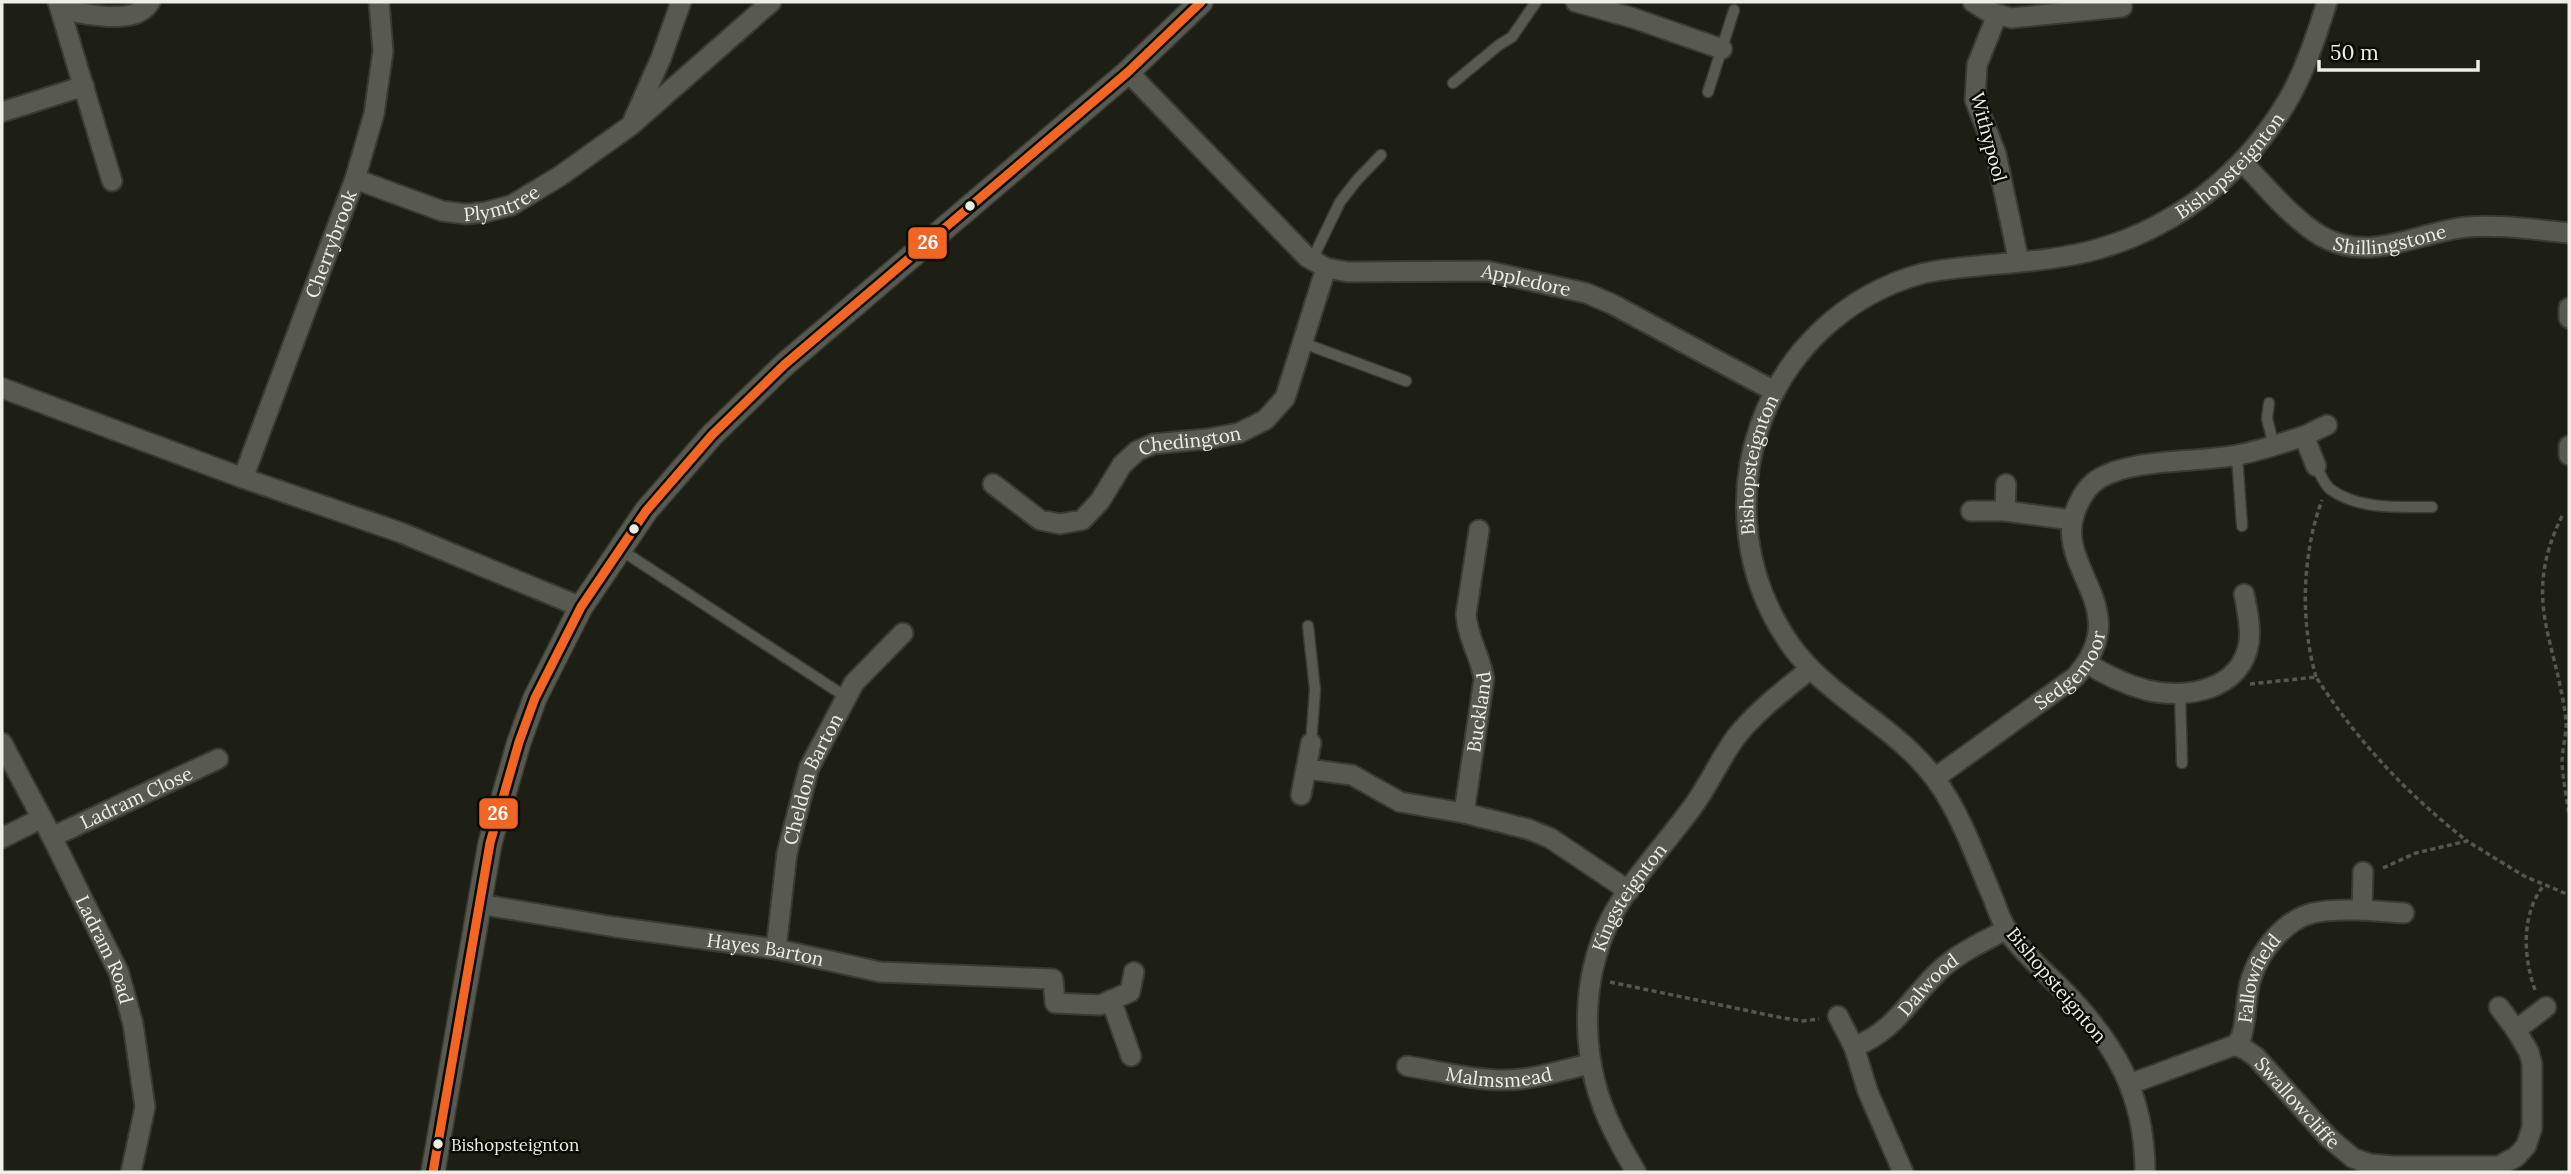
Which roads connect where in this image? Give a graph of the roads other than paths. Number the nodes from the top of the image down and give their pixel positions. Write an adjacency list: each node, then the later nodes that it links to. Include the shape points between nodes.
1 (150, 2): 10 (street, via 136,15 124,17)
2 (379, 2): 26 (street, Cherrybrook, via 383,51 374,114)
3 (681, 2): 16 (street)
4 (771, 2): 18 (street, Plymtree)
5 (1201, 2): 17 (street)
6 (1536, 2): 19 (lane, via 1512,37)
7 (1576, 2): 12 (street)
8 (1973, 2): 14 (street)
9 (2327, 2): 25 (street, Bishopsteignton, via 2306,63 2285,104)
10 (59, 6): 20 (street)
11 (2122, 7): 14 (street, via 2011,18)
12 (1635, 10): 15 (street)
13 (1734, 10): 15 (lane)
14 (1997, 15): 29 (street, Withypool, via 1976,65 1974,88 1996,154)
15 (1722, 49): 21 (lane)
16 (661, 58): 18 (street); 23 (street)
17 (1128, 72): 30 (street, via 1280,231); 54 (street, via 784,365 669,482)
18 (688, 76): 23 (street, Plymtree)
19 (1453, 83)
20 (83, 86): 22 (street); 27 (street)
21 (1708, 92)
22 (2, 112)
23 (630, 126): 26 (street, Plymtree, via 512,205 486,212 442,211)
24 (1381, 155): 30 (lane, via 1340,202)
25 (2242, 163): 28 (street, Shillingstone, via 2320,236 2362,248 2383,248 2467,227); 29 (street, Bishopsteignton, via 2212,190 2136,236 2098,249)
26 (355, 179): 45 (street, Cherrybrook)
27 (113, 181)
28 (2569, 233)
29 (2019, 262): 36 (street, Bishopsteignton, via 1924,273 1876,292 1806,346)
30 (1319, 264): 33 (street, Chedington); 36 (street, Appledore, via 1348,272 1487,271 1586,293)
31 (2569, 308): 32 (street)
32 (2569, 318)
33 (1303, 343): 34 (lane); 46 (street, Chedington, via 1285,398 1265,419 1239,433 1153,444 1137,451 1082,520 1060,524 1040,520)
34 (1406, 381)
35 (2, 388): 45 (street)
36 (1774, 391): 60 (street, Bishopsteignton, via 1751,453 1745,510 1748,539 1765,597)
37 (2269, 404): 40 (lane, via 2267,419)
38 (2327, 425): 39 (street)
39 (2304, 436): 40 (street); 44 (street)
40 (2274, 446): 43 (street)
41 (2569, 446): 42 (street)
42 (2569, 455)
43 (2237, 456): 51 (street, via 2113,472 2084,493); 52 (lane)
44 (2316, 466): 48 (lane, via 2329,488 2358,503)
45 (243, 478): 56 (street, via 402,533)
46 (993, 484)
47 (2006, 484): 50 (street)
48 (2432, 507)
49 (1971, 511): 50 (street)
50 (2005, 511): 51 (street)
51 (2072, 520): 59 (street, Sedgemoor, via 2098,620 2095,650)
52 (2242, 526)
53 (1479, 530): 70 (street, Buckland, via 1466,626 1482,662 1484,679)
54 (620, 550): 56 (street); 62 (lane)
55 (2244, 593): 61 (street, via 2249,644 2237,669 2218,685)
56 (581, 607): 76 (street, via 535,698 519,742 490,843)
57 (1308, 626): 64 (lane, via 1315,690)
58 (903, 634): 62 (street, Cheldon Barton)
59 (2087, 663): 61 (street, via 2146,690); 68 (street, Sedgemoor, via 2075,677)
60 (1810, 669): 68 (street, Bishopsteignton, via 1890,734); 75 (street, Kingsteignton, via 1736,737 1695,805)
61 (2180, 694): 66 (lane)
62 (846, 697): 80 (street, Cheldon Barton, via 808,768 787,853)
63 (2, 743): 71 (street, Ladram Road)
64 (1311, 743): 67 (street)
65 (218, 759): 72 (street, Ladram Close)
66 (2182, 762)
67 (1307, 769): 69 (street); 70 (street, via 1352,775 1399,802)
68 (1935, 778): 79 (street, Bishopsteignton, via 1958,816)
69 (1301, 795)
70 (1464, 813): 75 (street, via 1550,838)
71 (42, 818): 72 (street, Ladram Road); 73 (street)
72 (52, 837): 93 (street, Ladram Road, via 119,974 133,1024 145,1107)
73 (2, 838)
74 (2363, 872): 77 (street)
75 (1629, 891): 90 (street, Kingsteignton, via 1611,919 1594,965 1587,1037)
76 (479, 904): 80 (street, Hayes Barton); 94 (street)
77 (2362, 910): 78 (street, Fallowfield); 87 (street, Fallowfield, via 2312,913 2275,938 2251,979 2244,1029)
78 (2404, 913)
79 (2007, 929): 88 (street, Dalwood, via 1954,958 1885,1031); 92 (street, Bishopsteignton, via 2097,1028)
80 (776, 949): 82 (street, Hayes Barton, via 880,972 1053,979 1055,1003 1100,1005)
81 (1134, 972): 82 (street, via 1130,992)
82 (1111, 1000): 89 (street)
83 (2541, 1001): 86 (street)
84 (2499, 1007): 86 (street, Swallowcliffe)
85 (1838, 1016): 88 (street)
86 (2516, 1030): 87 (street, Swallowcliffe, via 2532,1064 2532,1128 2526,1146 2499,1166 2393,1166 2353,1158 2256,1057)
87 (2235, 1045): 92 (street, Fallowfield)
88 (1854, 1047): 96 (street)
89 (1131, 1056)
90 (1590, 1064): 91 (street, Malmsmead, via 1506,1080); 95 (street, Kingsteignton, via 1612,1130)
91 (1407, 1066)
92 (2130, 1084): 97 (street, Bishopsteignton, via 2143,1130)
93 (131, 1172)
94 (433, 1172)
95 (1636, 1172)
96 (1903, 1172)
97 (2145, 1172)

